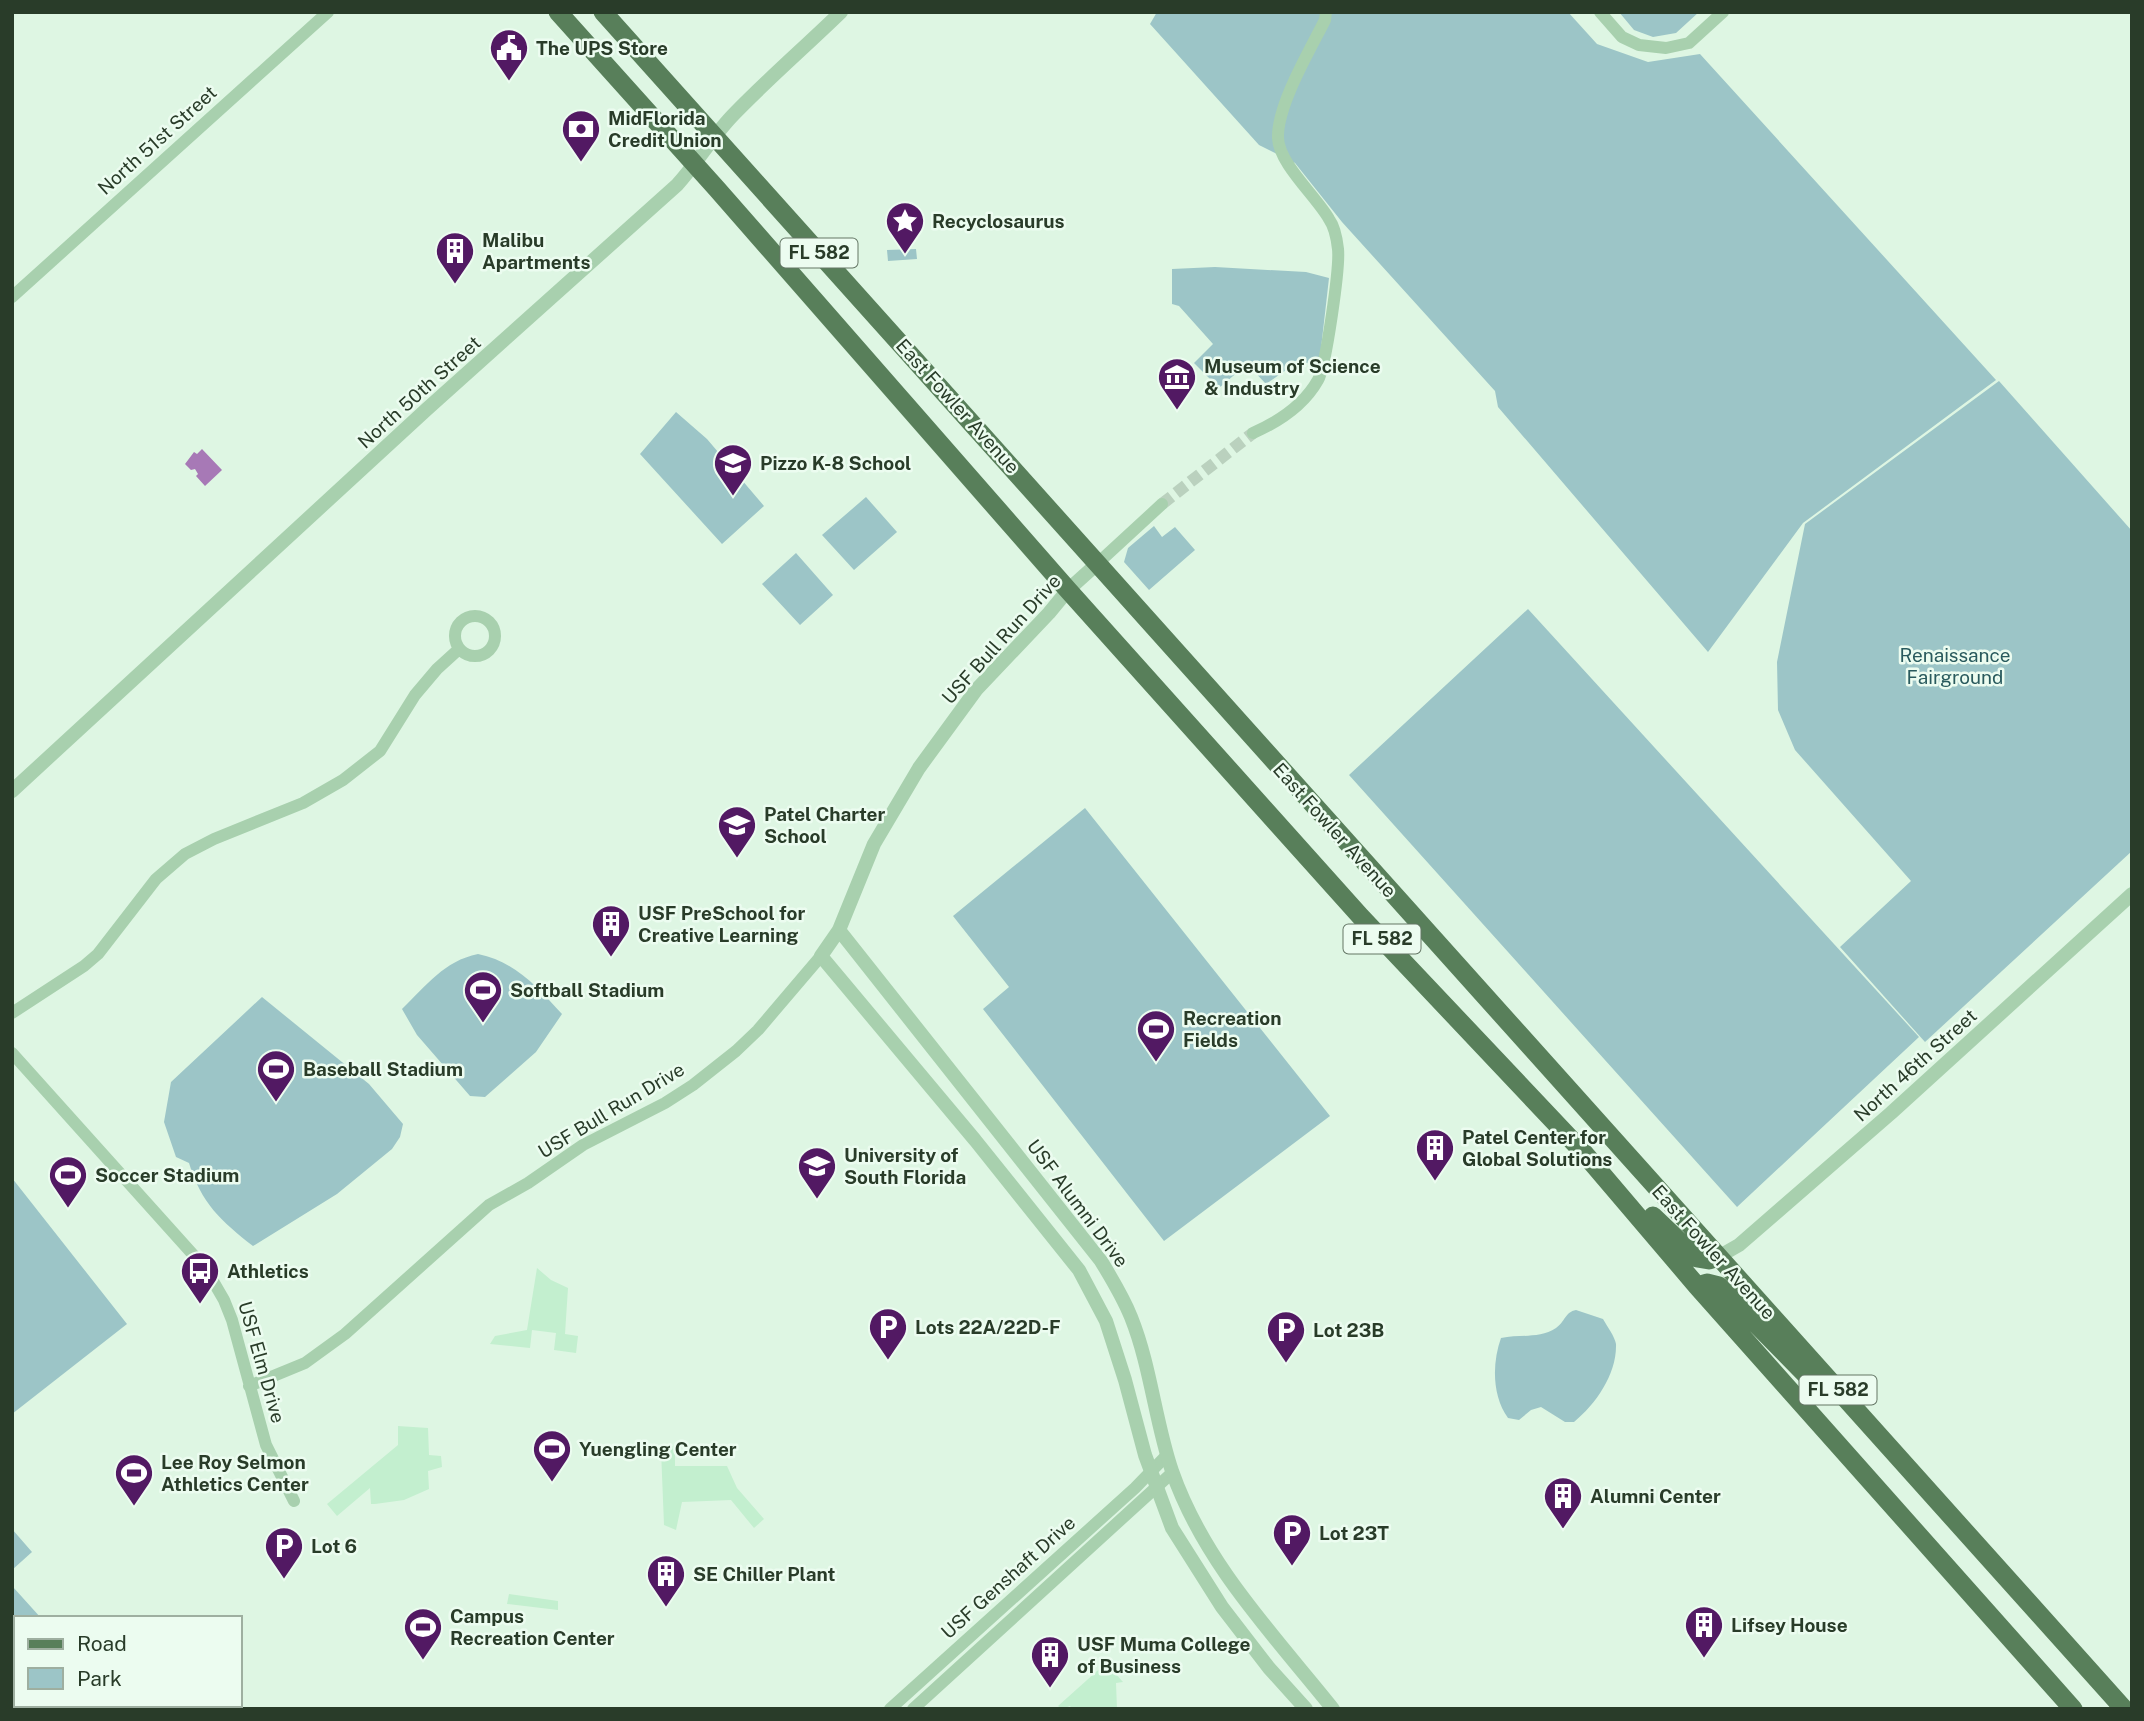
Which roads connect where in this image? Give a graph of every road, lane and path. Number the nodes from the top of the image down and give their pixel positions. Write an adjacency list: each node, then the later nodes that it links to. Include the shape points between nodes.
1 (558, 12): 11 (main road, East Fowler Avenue / FL 582)
2 (594, 12): 9 (main road)
3 (603, 12): 9 (main road, East Fowler Avenue / FL 582)
4 (842, 12): 10 (street, North 50th Street)
5 (1326, 12): 13 (street, via 1292,88 1278,139 1283,156 1330,220 1338,248 1333,305 1320,379 1277,422)
6 (1600, 12): 7 (street, via 1622,37 1639,45 1666,48 1689,43)
7 (1723, 12)
8 (327, 13): 12 (street, North 51st Street)
9 (632, 44): 10 (main road, East Fowler Avenue / FL 582)
10 (714, 136): 11 (street, North 50th Street); 15 (main road, East Fowler Avenue / FL 582)
11 (695, 165): 16 (main road, East Fowler Avenue / FL 582); 18 (street, North 50th Street)
12 (12, 297)
13 (1253, 433)
14 (1162, 504): 15 (street)
15 (1098, 563): 16 (street, USF Bull Run Drive); 25 (main road, East Fowler Avenue / FL 582)
16 (1068, 590): 20 (street, USF Bull Run Drive, via 976,690 919,768 874,844); 24 (main road, East Fowler Avenue / FL 582, via 1361,917)
17 (459, 649): 22 (street, via 415,695 380,751 303,803 185,854 156,879 84,966)
18 (12, 791)
19 (2132, 894): 25 (street, North 46th Street, via 1891,1113 1739,1245)
20 (839, 930): 21 (street, USF Bull Run Drive); 29 (street, USF Alumni Drive, via 1101,1261 1132,1319)
21 (821, 956): 27 (street, USF Bull Run Drive, via 737,1051 665,1103 583,1145 489,1205 345,1334 305,1363); 30 (street, USF Alumni Drive, via 1079,1270 1106,1321)
22 (12, 1013)
23 (12, 1053): 27 (street, USF Elm Drive, via 205,1269 232,1320)
24 (1583, 1152): 25 (main road, via 1697,1258); 26 (main road, East Fowler Avenue / FL 582)
25 (1718, 1256): 28 (main road, East Fowler Avenue / FL 582)
26 (1697, 1286): 28 (main road, via 1718,1286 1821,1391); 39 (main road, East Fowler Avenue / FL 582)
27 (249, 1386): 33 (street, USF Elm Drive, via 266,1445)
28 (1857, 1411): 34 (main road, East Fowler Avenue / FL 582)
29 (1167, 1455): 30 (street, USF Genshaft Drive); 31 (street, USF Alumni Drive)
30 (1151, 1472): 32 (street, USF Alumni Drive); 35 (street, USF Genshaft Drive)
31 (1173, 1472): 32 (street, USF Genshaft Drive); 38 (street, USF Alumni Drive, via 1218,1563)
32 (1156, 1488): 36 (street, USF Genshaft Drive); 37 (street, USF Alumni Drive, via 1172,1528 1202,1577 1269,1668)
33 (295, 1501)
34 (2117, 1706)
35 (890, 1709)
36 (913, 1709)
37 (1306, 1709)
38 (1333, 1709)
39 (2073, 1709)

